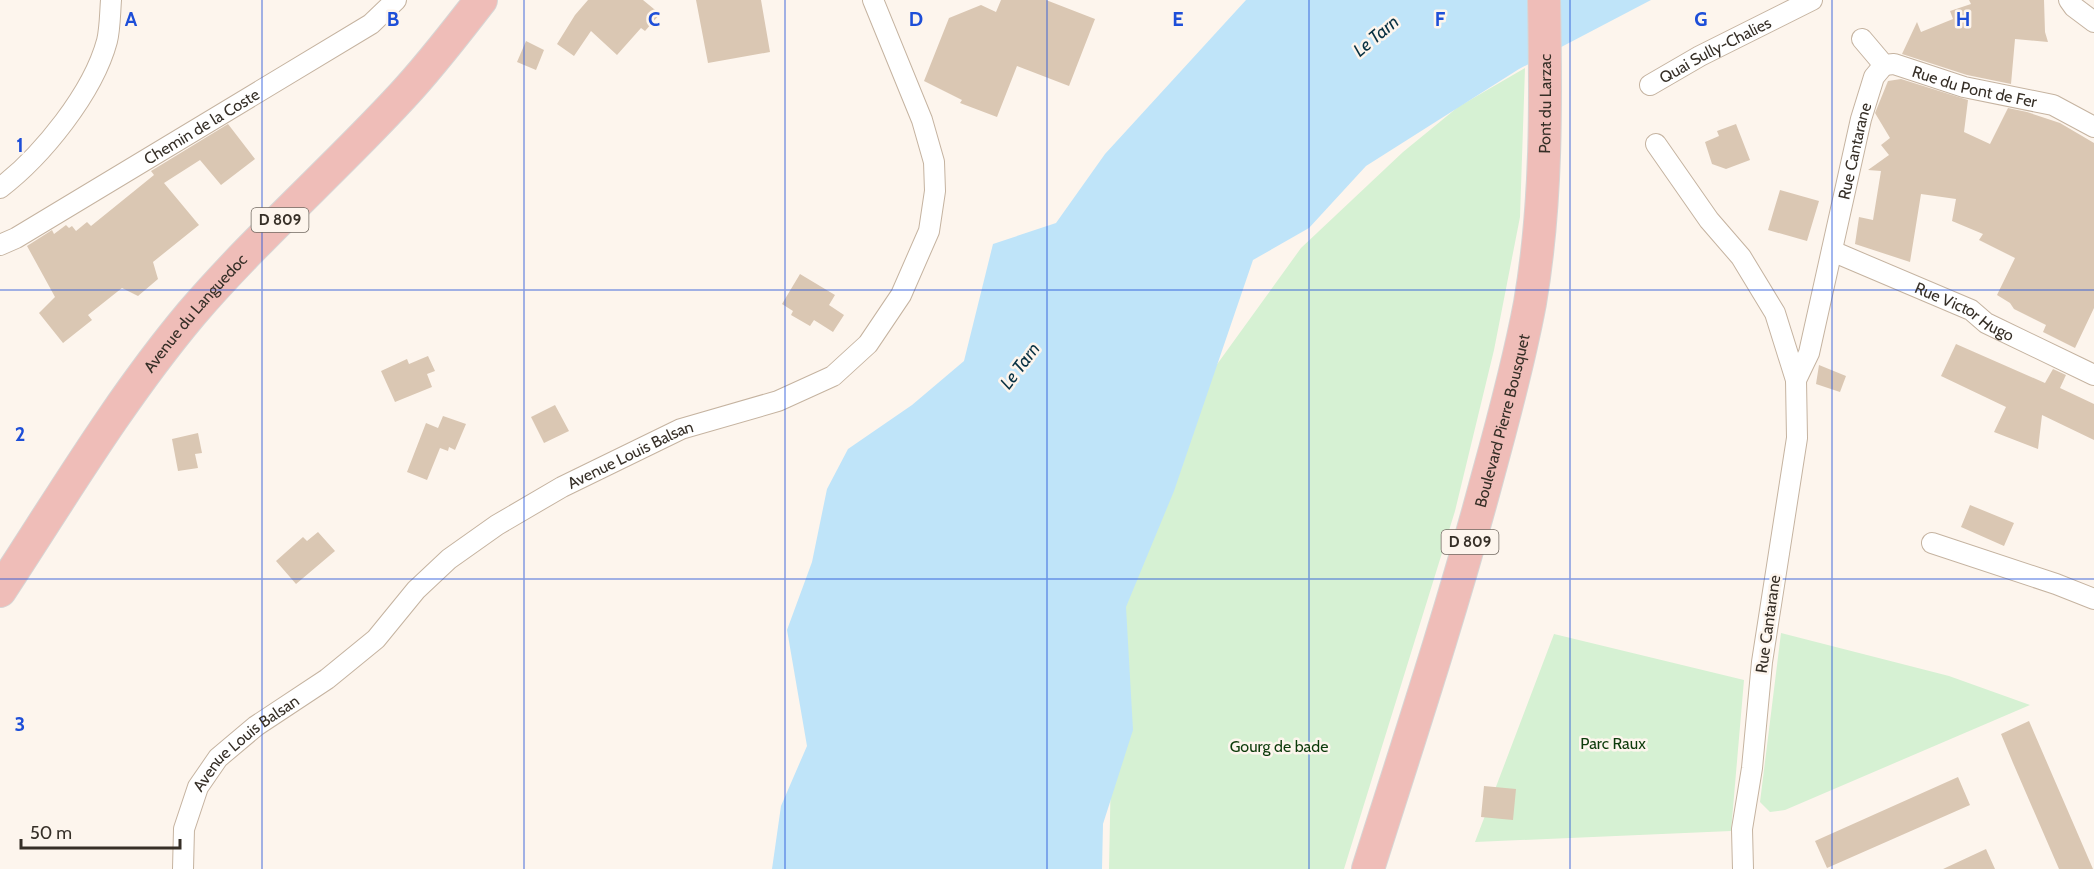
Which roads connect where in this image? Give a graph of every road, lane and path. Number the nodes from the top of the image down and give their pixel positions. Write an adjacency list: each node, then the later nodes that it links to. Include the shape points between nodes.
1 (111, 0): 14 (street, via 107,41 92,78 68,118 18,174)
2 (396, 0): 16 (street, Chemin de la Coste, via 371,24)
3 (481, 0): 21 (main road, Avenue du Languedoc / D 809, via 404,95 191,314 92,451)
4 (873, 0): 23 (street, Avenue Louis Balsan, via 922,120 934,162 935,190 929,231 901,295 868,344 833,376 778,401 681,429 562,487 449,559 416,590 376,639 218,758 198,787 184,829)
5 (1544, 0): 15 (main road, Pont du Larzac / D 809)
6 (1812, 0): 11 (street, Quai Sully-Chalies)
7 (2069, 0): 8 (street)
8 (2094, 22)
9 (1862, 39): 10 (street)
10 (1884, 65): 12 (street, Rue du Pont de Fer, via 1894,64 1964,87 2053,105); 17 (street, Rue Cantarane, via 1874,77 1862,119)
11 (1650, 85)
12 (2094, 127)
13 (1656, 144): 19 (street, Rue Cantarane, via 1741,257 1775,313)
14 (0, 188)
15 (1540, 207): 24 (main road, Boulevard Pierre Bousquet / D 809, via 1530,302 1495,451 1468,551)
16 (0, 245)
17 (1832, 251): 18 (street, Rue Victor Hugo, via 1971,310 1986,323); 19 (street, Rue Cantarane, via 1809,353)
18 (2094, 375)
19 (1796, 380): 25 (street, Rue Cantarane, via 1797,438 1762,662 1742,829)
20 (1932, 543): 22 (street)
21 (0, 591)
22 (2094, 599)
23 (183, 869)
24 (1368, 869)
25 (1743, 869)

